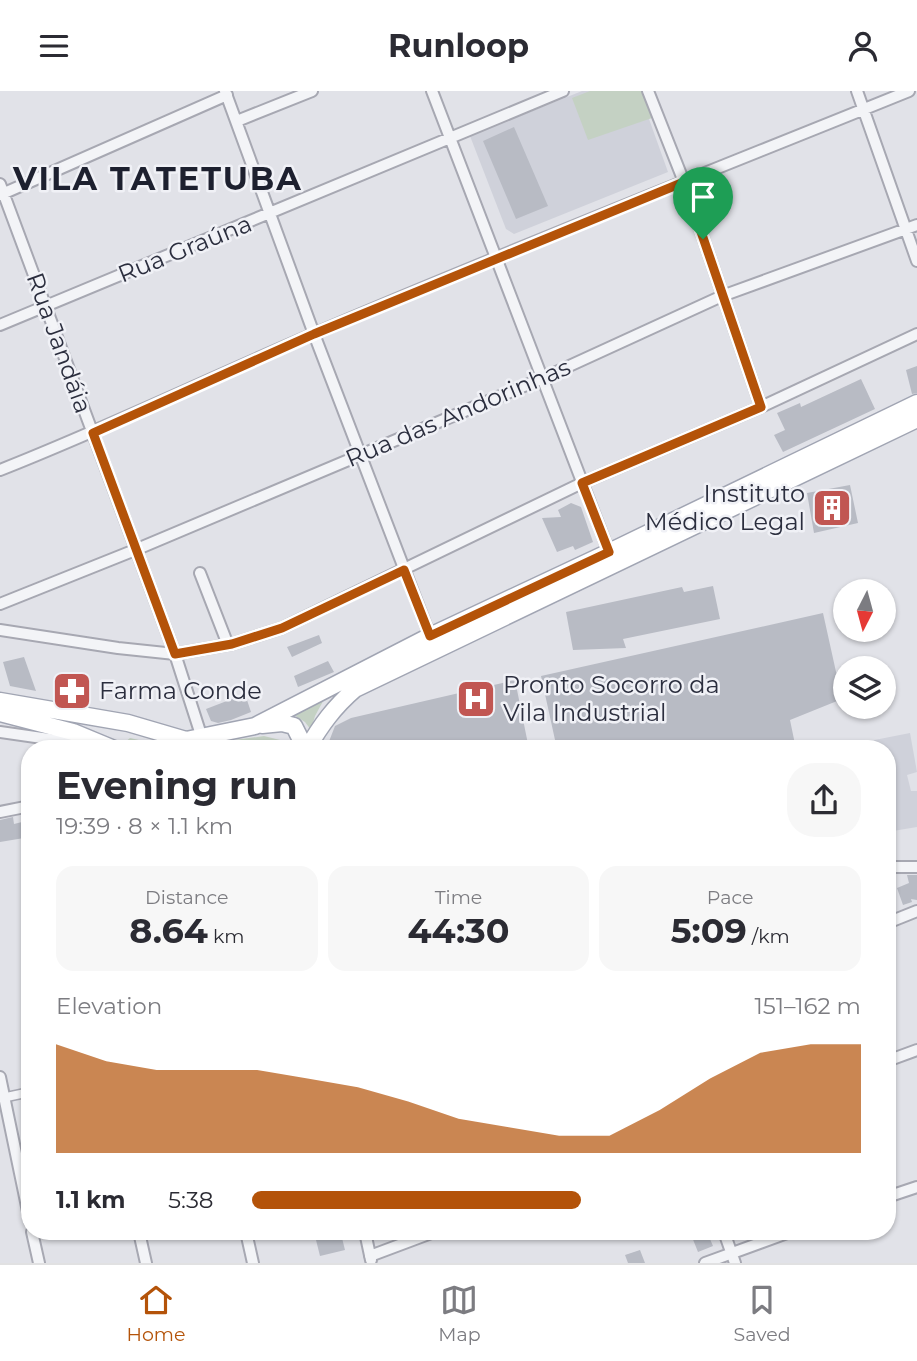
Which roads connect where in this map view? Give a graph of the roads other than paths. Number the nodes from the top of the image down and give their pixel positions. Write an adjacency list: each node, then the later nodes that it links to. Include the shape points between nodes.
1 (312, 91): 9 (street)
2 (432, 91): 10 (street)
3 (563, 91): 10 (street, Rua Graúna)
4 (648, 91): 11 (street)
5 (856, 91): 8 (street)
6 (909, 91): 8 (street)
7 (226, 93): 9 (street); 12 (street)
8 (864, 109): 11 (street); 15 (street)
9 (237, 121): 13 (street)
10 (450, 138): 13 (street, Rua Graúna); 16 (street)
11 (684, 182): 16 (street); 18 (street)
12 (1, 191): 19 (street, Rua Jandáia)
13 (271, 214): 19 (street, Rua Graúna); 21 (street)
14 (917, 225): 15 (street, Rua das Andorinhas)
15 (905, 230): 17 (street); 18 (street, Rua das Andorinhas)
16 (497, 258): 21 (street); 23 (street)
17 (917, 261)
18 (722, 296): 23 (street, Rua das Andorinhas); 25 (street)
19 (45, 305): 20 (street, Rua Graúna); 27 (street, Rua Jandáia)
20 (0, 325)
21 (314, 334): 27 (street); 28 (street)
22 (917, 334): 25 (street)
23 (543, 378): 28 (street, Rua das Andorinhas); 30 (street)
24 (917, 403): 32 (main road)
25 (761, 407): 30 (street)
26 (917, 419): 50 (main road, via 355,689 323,721)
27 (93, 433): 29 (street); 31 (street, Rua Jandáia)
28 (359, 454): 31 (street, Rua das Andorinhas); 33 (street)
29 (0, 470)
30 (582, 483): 32 (street); 33 (street)
31 (135, 550): 35 (street, Rua das Andorinhas); 39 (street, Rua Jandáia)
32 (609, 552): 37 (main road)
33 (404, 570): 37 (street); 38 (street, via 282,628)
34 (200, 573): 38 (street)
35 (0, 604)
36 (0, 630): 39 (street)
37 (430, 636): 42 (main road)
38 (228, 645): 39 (street)
39 (175, 654): 47 (street, Rua Jandáia)
40 (0, 702): 46 (main road, via 128,723)
41 (0, 713): 45 (main road)
42 (255, 726): 48 (main road); 49 (main road, via 294,726)
43 (0, 732): 44 (street)
44 (53, 740)
45 (92, 740)
46 (182, 740)
47 (188, 740)
48 (196, 740)
49 (300, 740)
50 (312, 740)
51 (21, 808): 52 (street)
52 (0, 812)
53 (896, 867): 54 (street)
54 (917, 867)
55 (917, 911): 56 (street)
56 (896, 919)
57 (917, 1050): 58 (street)
58 (896, 1058)
59 (0, 1077): 61 (street)
60 (21, 1093): 61 (street)
61 (2, 1098): 62 (street)
62 (21, 1181)
63 (917, 1187): 64 (street)
64 (896, 1195)
65 (34, 1240): 74 (street)
66 (141, 1240): 75 (street)
67 (248, 1240): 76 (street)
68 (367, 1240): 73 (street)
69 (416, 1240): 73 (street)
70 (727, 1240): 72 (street)
71 (772, 1240): 72 (street)
72 (734, 1258): 77 (street)
73 (371, 1260)
74 (38, 1263)
75 (146, 1263)
76 (253, 1263)
77 (705, 1263)

